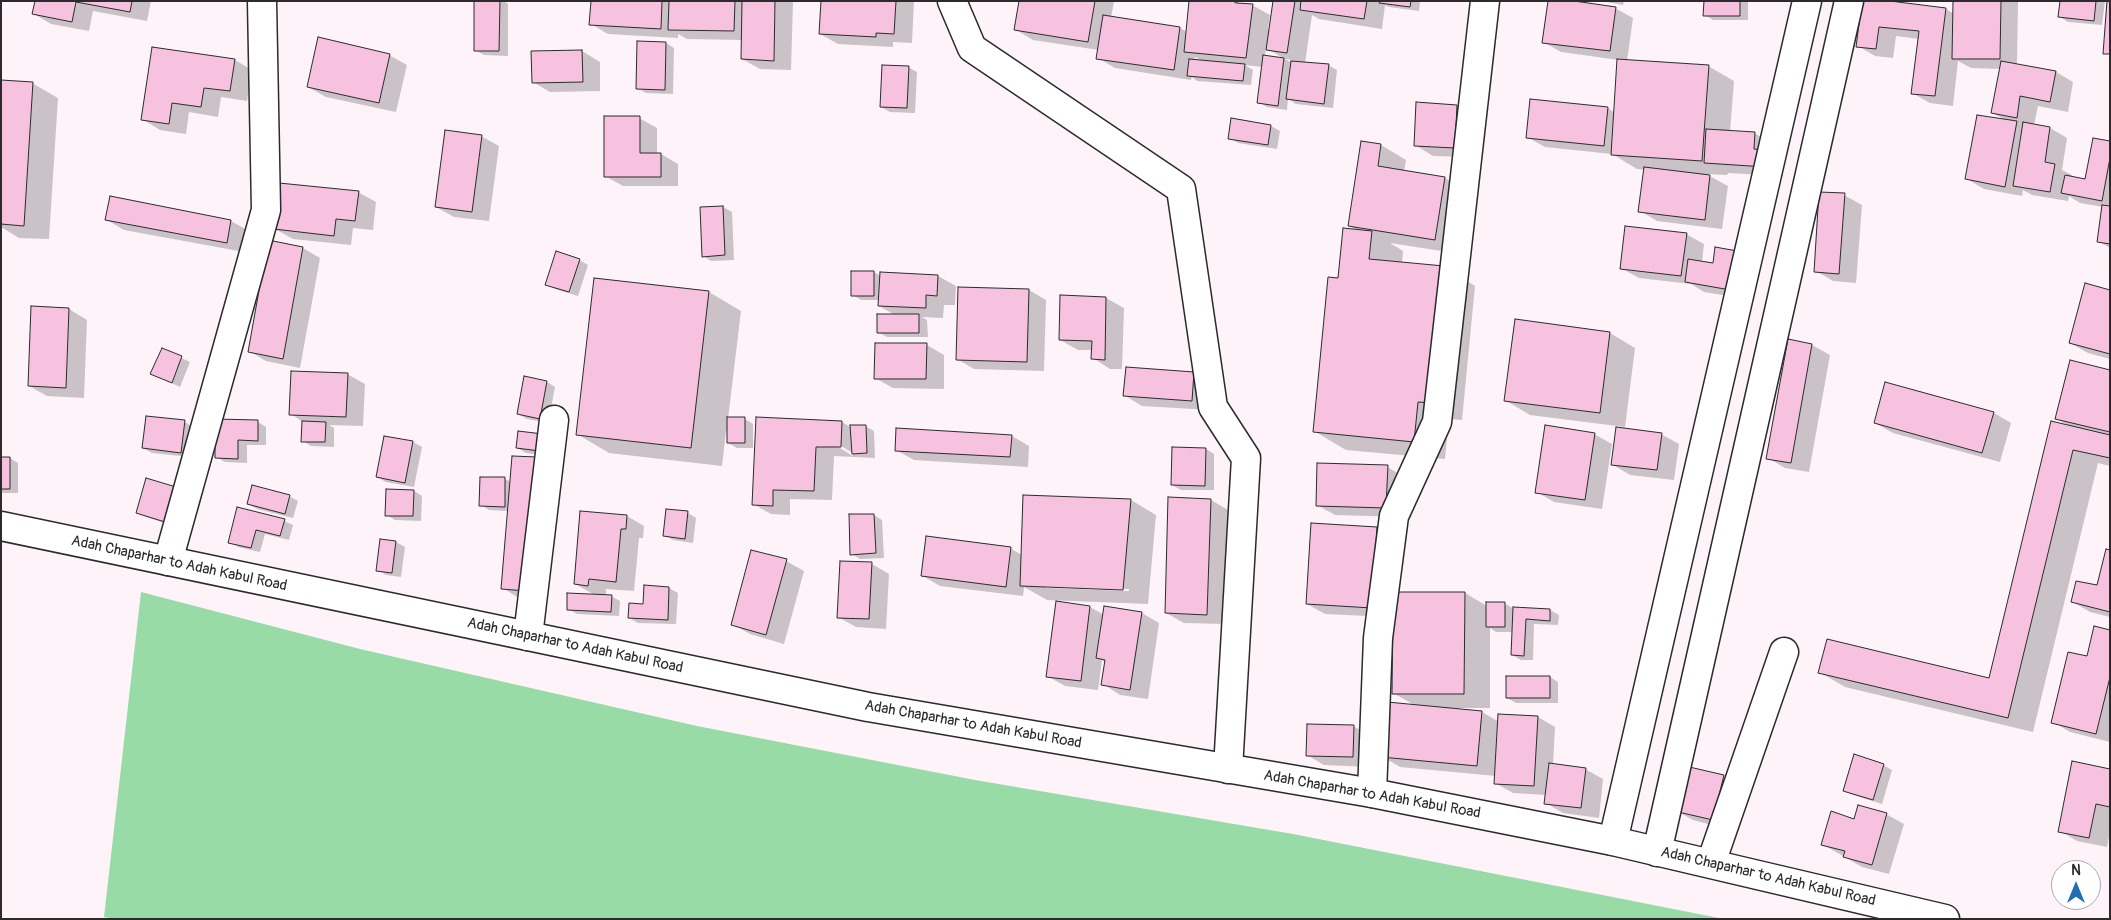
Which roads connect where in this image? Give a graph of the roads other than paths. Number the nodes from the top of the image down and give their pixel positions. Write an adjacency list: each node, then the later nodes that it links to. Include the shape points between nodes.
1 (262, 1): 8 (street, via 266,210)
2 (952, 1): 11 (street, via 972,48 1181,189 1212,407 1246,458)
3 (1485, 1): 12 (street, via 1437,422 1394,516 1378,638)
4 (1807, 1): 13 (street)
5 (1849, 1): 14 (street)
6 (554, 420): 9 (street)
7 (1, 526): 8 (street, Adah Chaparhar to Adah Kabul Road)
8 (168, 561): 9 (street, Adah Chaparhar to Adah Kabul Road)
9 (528, 636): 11 (street, Adah Chaparhar to Adah Kabul Road, via 868,707)
10 (1784, 652): 15 (street)
11 (1228, 769): 12 (street, Adah Chaparhar to Adah Kabul Road)
12 (1372, 793): 13 (street, Adah Chaparhar to Adah Kabul Road)
13 (1613, 841): 14 (street, Adah Chaparhar to Adah Kabul Road)
14 (1657, 852): 15 (street, Adah Chaparhar to Adah Kabul Road)
15 (1711, 864): 16 (street, Adah Chaparhar to Adah Kabul Road)
16 (1945, 919)

